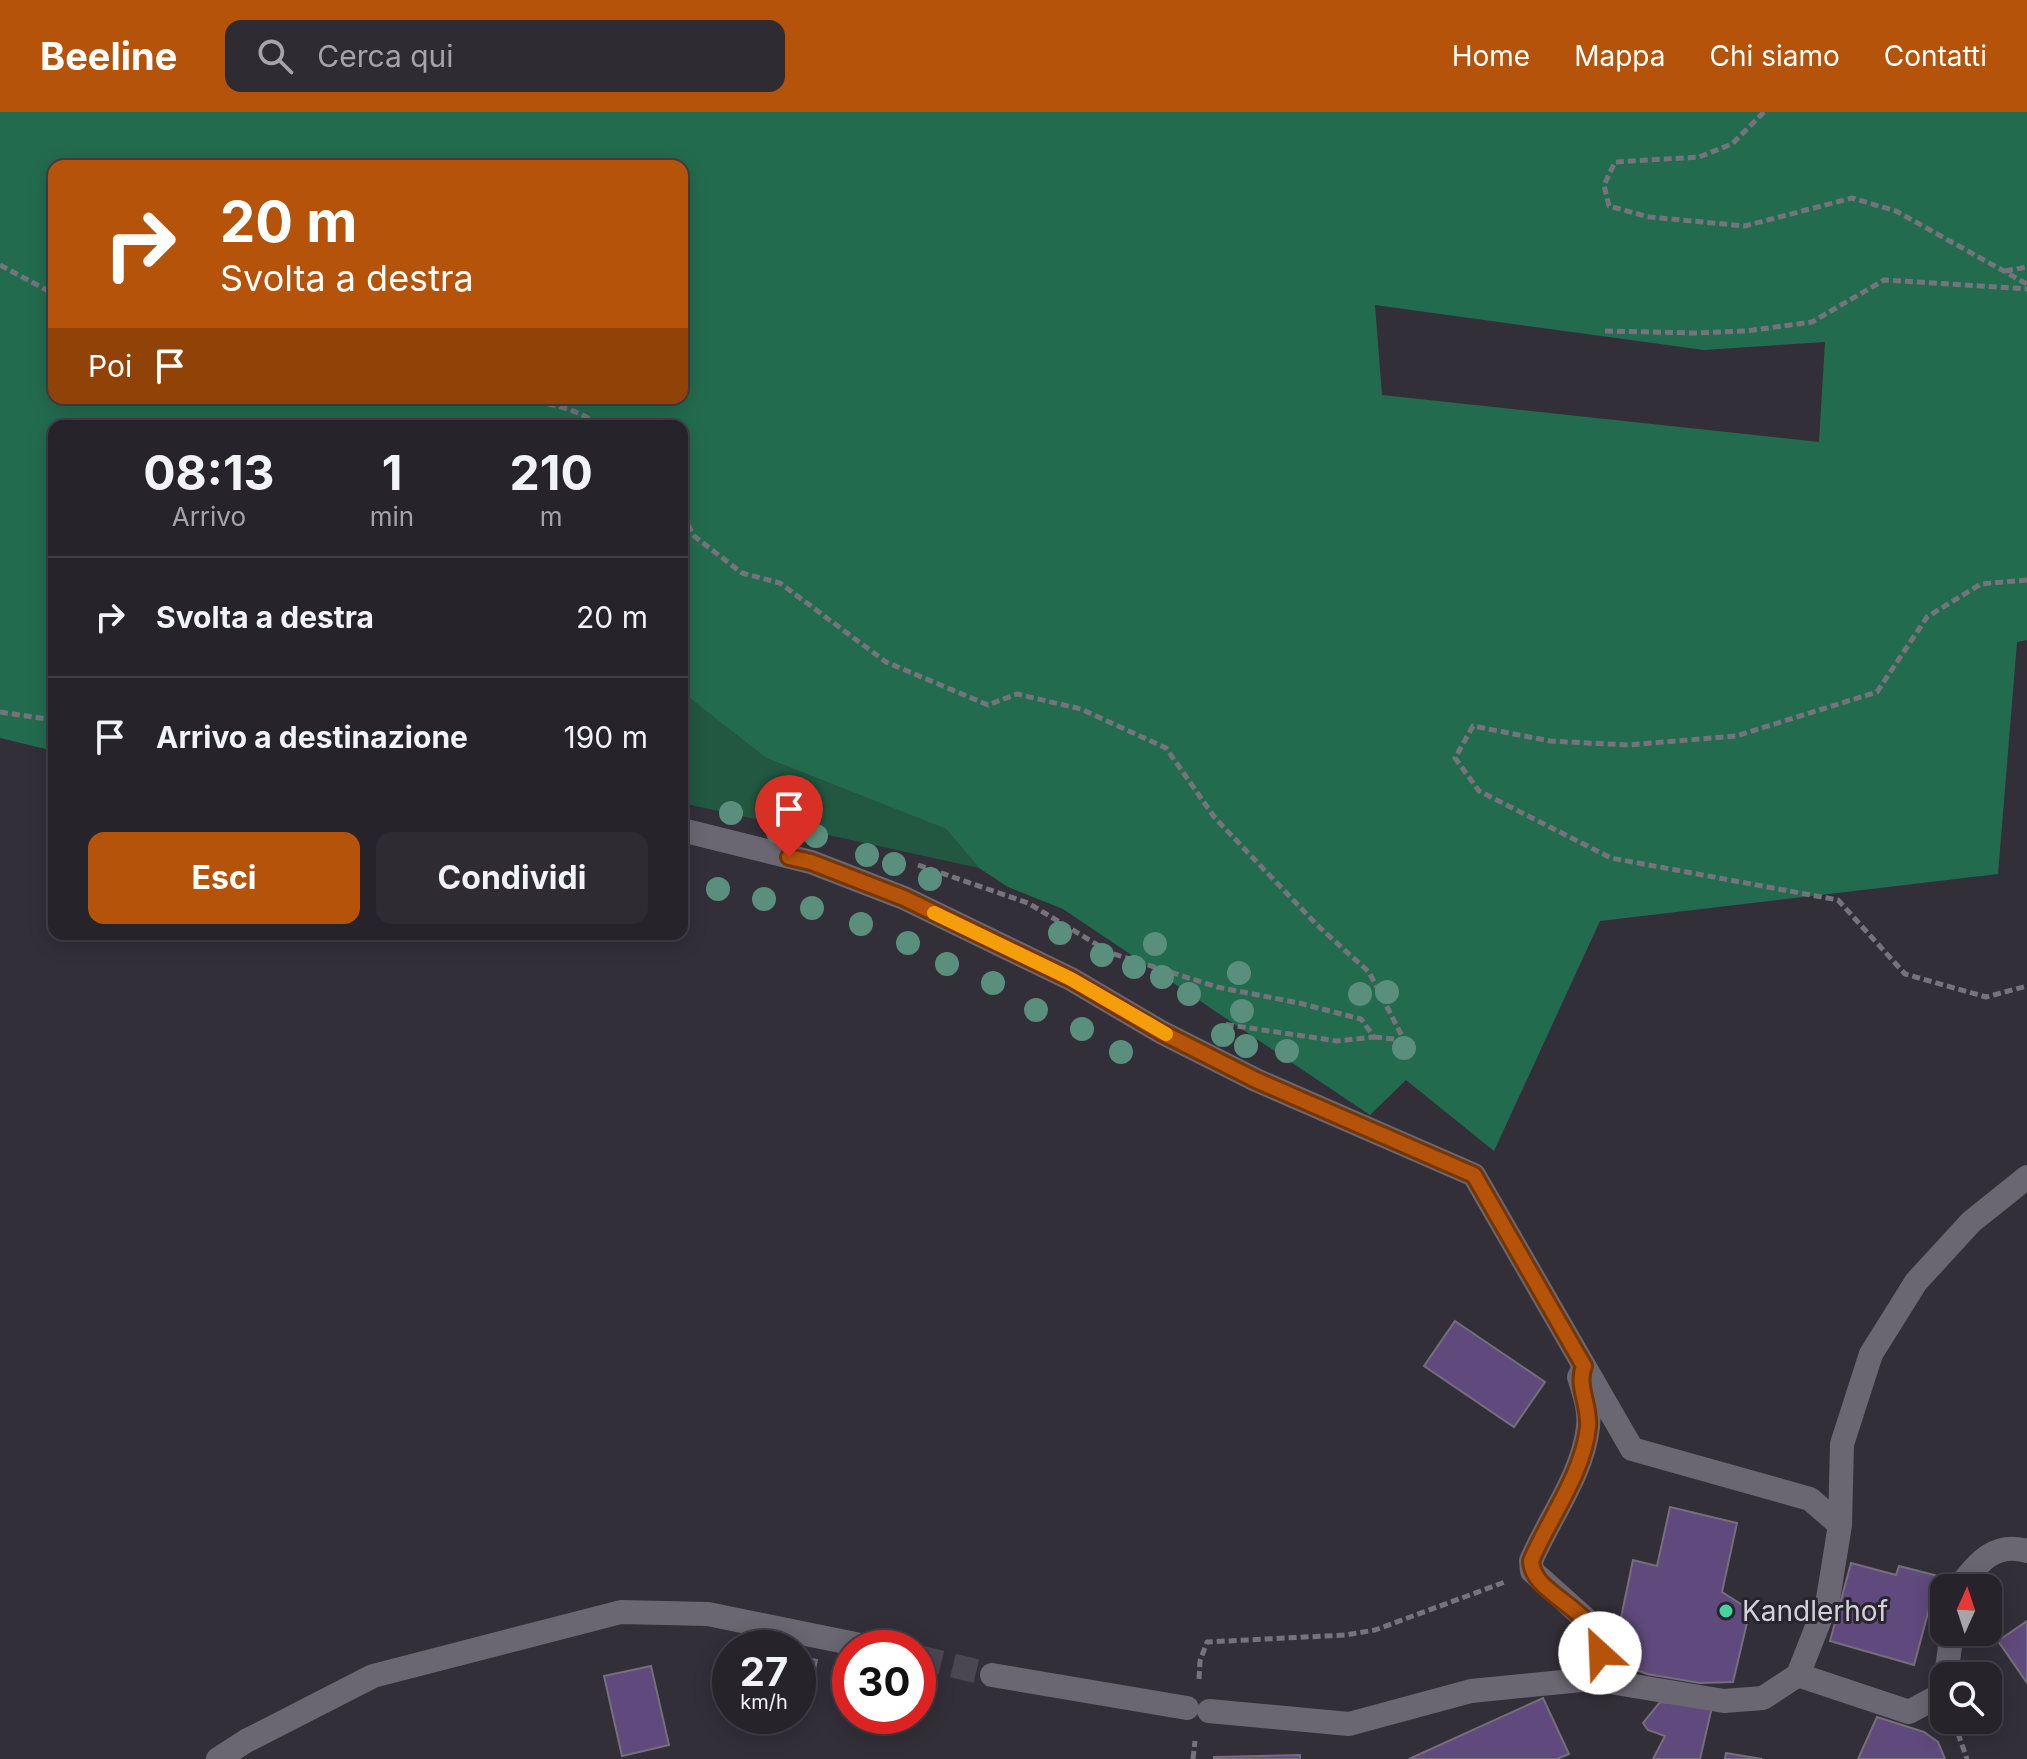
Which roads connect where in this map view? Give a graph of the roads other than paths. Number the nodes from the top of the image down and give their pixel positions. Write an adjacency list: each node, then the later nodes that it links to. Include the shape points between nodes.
1 (688, 831): 3 (street, via 811,862 904,898 1071,979 1256,1080 1474,1175)
2 (2027, 1177): 4 (street, via 1971,1222 1916,1282 1871,1354 1842,1444)
3 (1584, 1366): 4 (street, via 1632,1449 1810,1499); 10 (street, via 1579,1377 1588,1428 1575,1470 1531,1561 1532,1571 1596,1632)
4 (1840, 1525): 9 (street, via 1828,1599)
5 (2027, 1551): 6 (street, via 2014,1547 1984,1557)
6 (1970, 1574)
7 (832, 1639): 12 (street, via 708,1614 621,1612 373,1676)
8 (992, 1675): 10 (street, via 1198,1710 1349,1724 1471,1691)
9 (1798, 1675): 10 (street, via 1763,1698 1724,1701); 11 (street, via 1909,1712)
10 (1598, 1679)
11 (1930, 1701)
12 (218, 1759)

